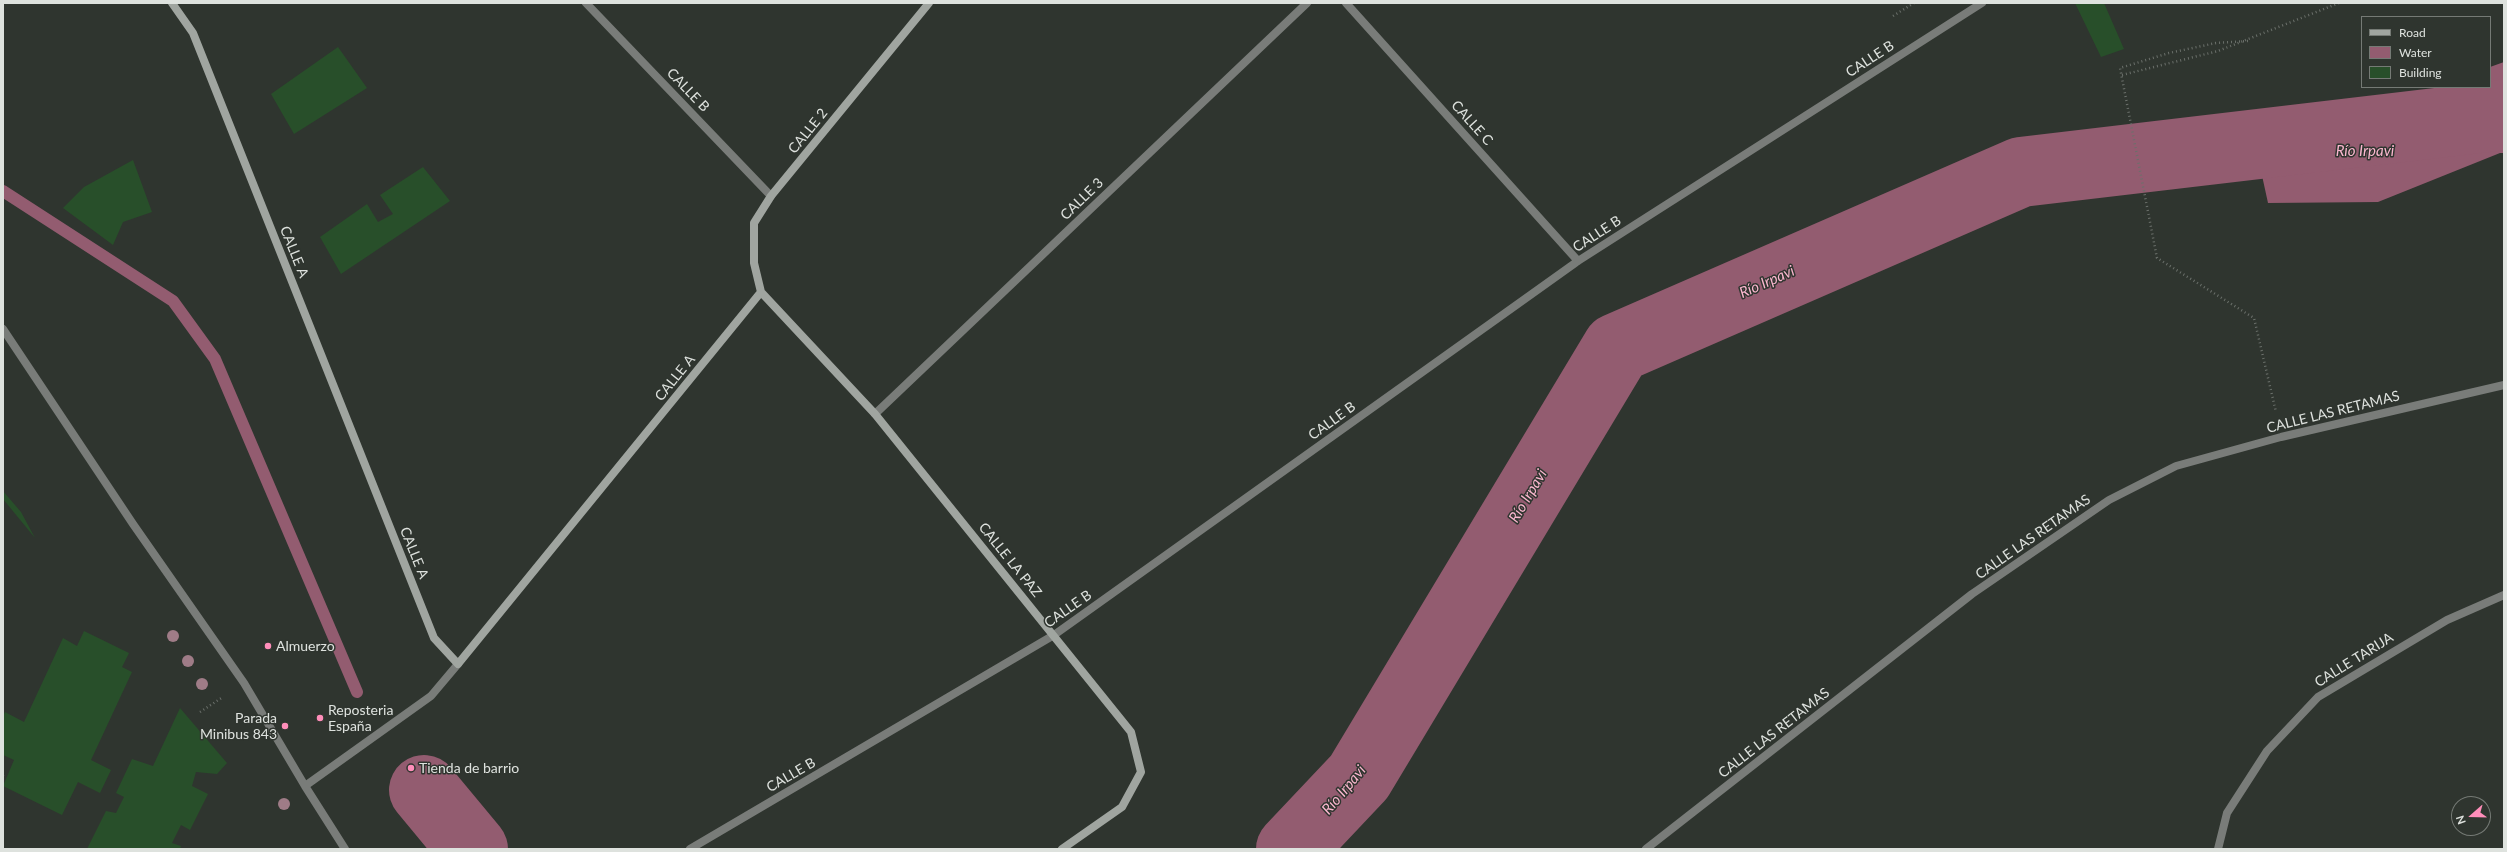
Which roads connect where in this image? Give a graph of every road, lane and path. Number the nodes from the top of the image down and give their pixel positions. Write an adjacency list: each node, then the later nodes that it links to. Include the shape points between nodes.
1 (172, 3): 21 (street, CALLE A, via 193,33 434,638)
2 (586, 3): 12 (street, CALLE B)
3 (930, 3): 12 (street, CALLE 2)
4 (1307, 3): 17 (street, CALLE 3)
5 (1346, 3): 13 (street, CALLE C)
6 (1914, 3): 9 (path)
7 (1982, 3): 13 (street, CALLE B)
8 (2339, 3): 10 (path)
9 (1893, 16)
10 (2248, 41): 11 (path); 11 (path, via 2216,43 2169,53 2120,68)
11 (2122, 75): 18 (path, via 2157,258 2254,318)
12 (771, 196): 14 (street, CALLE 2, via 754,223 754,263)
13 (1578, 261): 20 (street, CALLE B)
14 (761, 292): 17 (street, CALLE LA PAZ); 21 (street, CALLE A)
15 (3, 329): 22 (street, via 133,524 244,683)
16 (2504, 385): 18 (street, CALLE LAS RETAMAS)
17 (875, 414): 20 (street, CALLE LA PAZ)
18 (2281, 437): 26 (street, CALLE LAS RETAMAS, via 2176,466 2109,500 1972,594)
19 (2504, 594): 27 (street, CALLE TARIJA, via 2447,620 2318,697 2267,751 2227,813)
20 (1054, 635): 24 (street, CALLE B); 25 (street, CALLE LA PAZ, via 1132,732 1141,772 1122,807)
21 (458, 664): 22 (street, via 431,696)
22 (304, 786): 23 (street)
23 (345, 849)
24 (690, 849)
25 (1062, 849)
26 (1646, 849)
27 (2218, 849)

